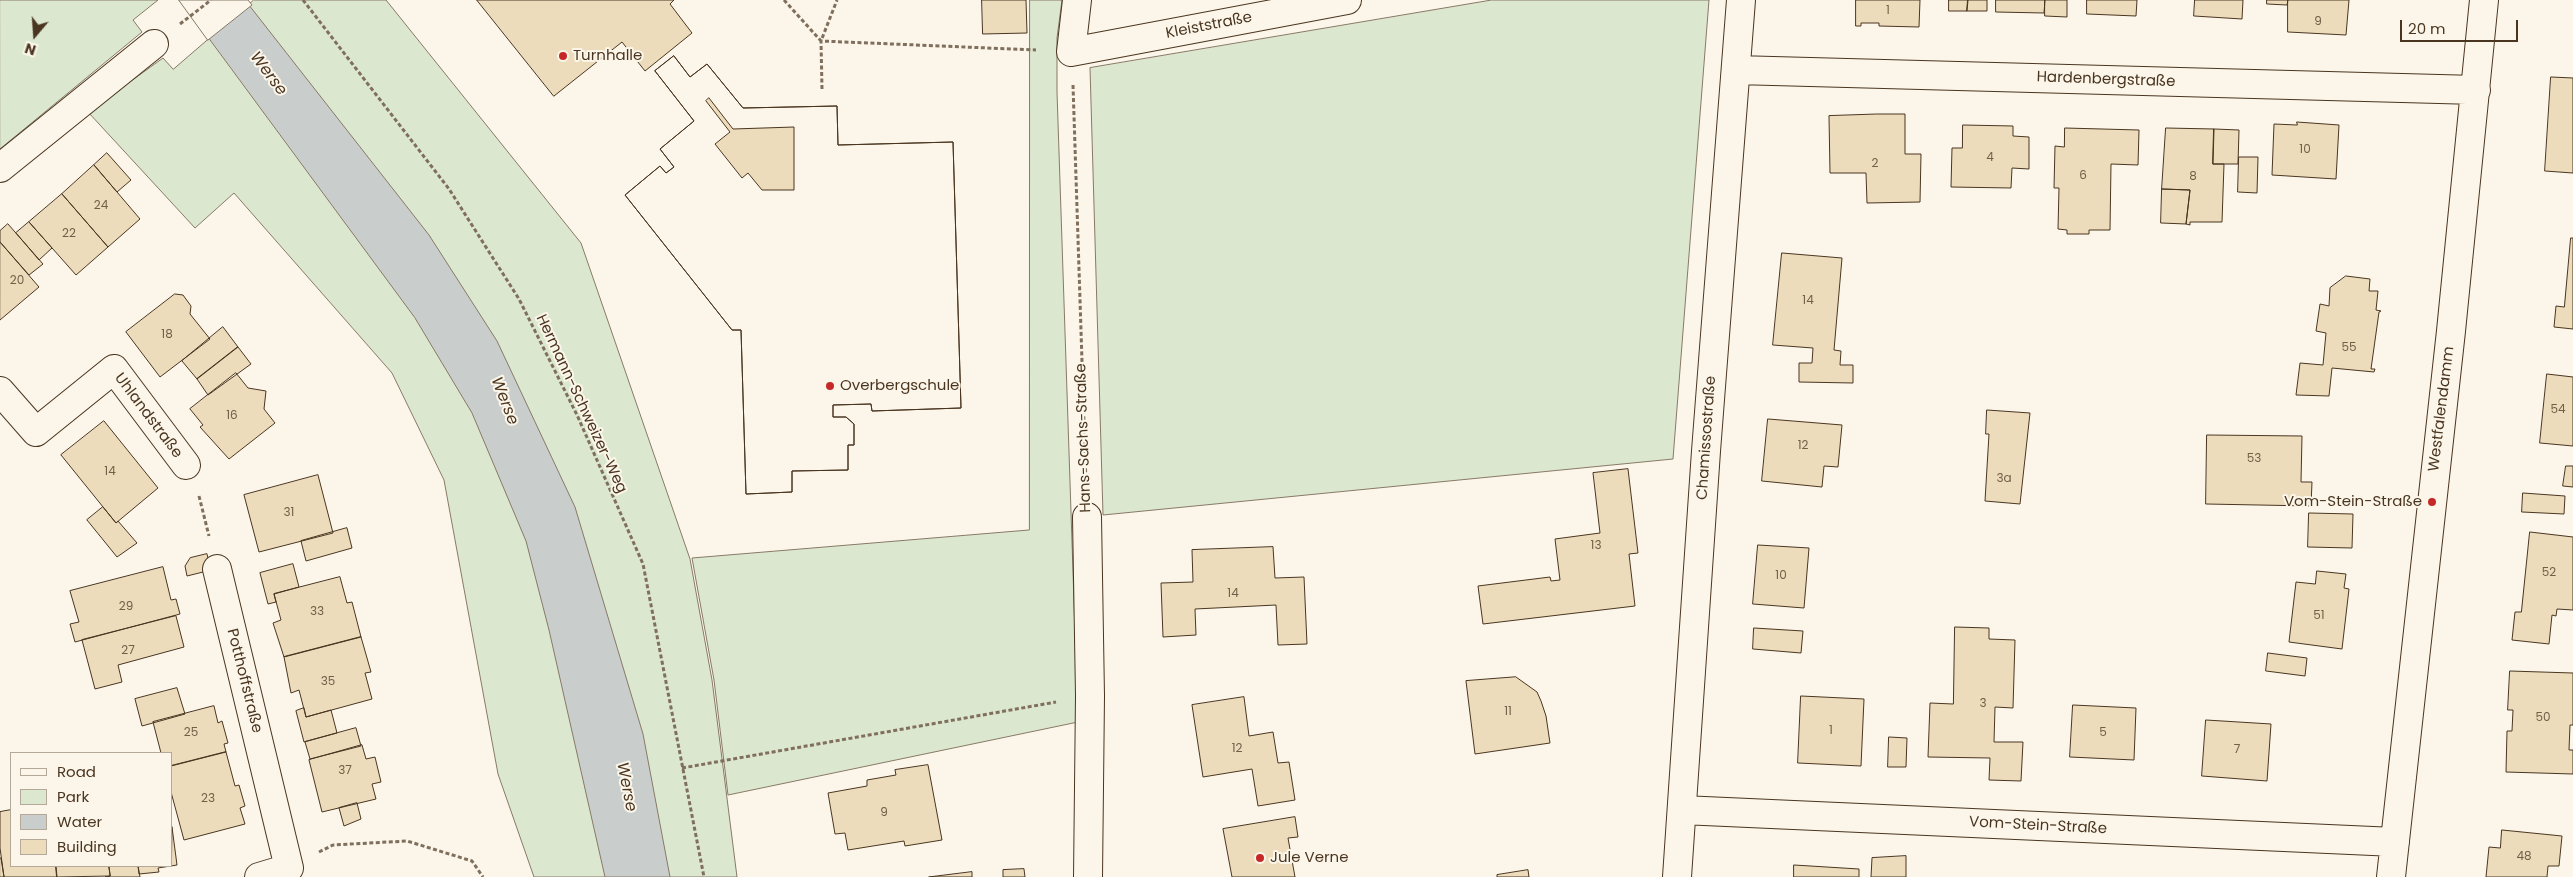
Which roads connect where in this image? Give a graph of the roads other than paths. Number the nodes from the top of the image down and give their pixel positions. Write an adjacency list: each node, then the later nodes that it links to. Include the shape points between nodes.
1 (1077, 0): 2 (street, Kleiststraße, via 1072,52)
2 (1347, 0)
3 (1740, 0): 6 (street, Chamissostraße)
4 (2484, 0): 7 (street, Westfalendamm)
5 (154, 44): 8 (street)
6 (1736, 70): 7 (street, Hardenbergstraße); 13 (street, Chamissostraße)
7 (2476, 90): 14 (street, Westfalendamm)
8 (0, 168)
9 (0, 391): 10 (street, Uhlandstraße, via 36,432 114,369)
10 (186, 465)
11 (1087, 517): 16 (street, Hans-Sachs-Straße, via 1090,696)
12 (217, 569): 15 (street, Potthoffstraße, via 289,868)
13 (1682, 810): 14 (street, Vom-Stein-Straße); 17 (street, Chamissostraße)
14 (2395, 842): 18 (street, Westfalendamm)
15 (259, 877)
16 (1088, 877)
17 (1677, 877)
18 (2391, 877)

